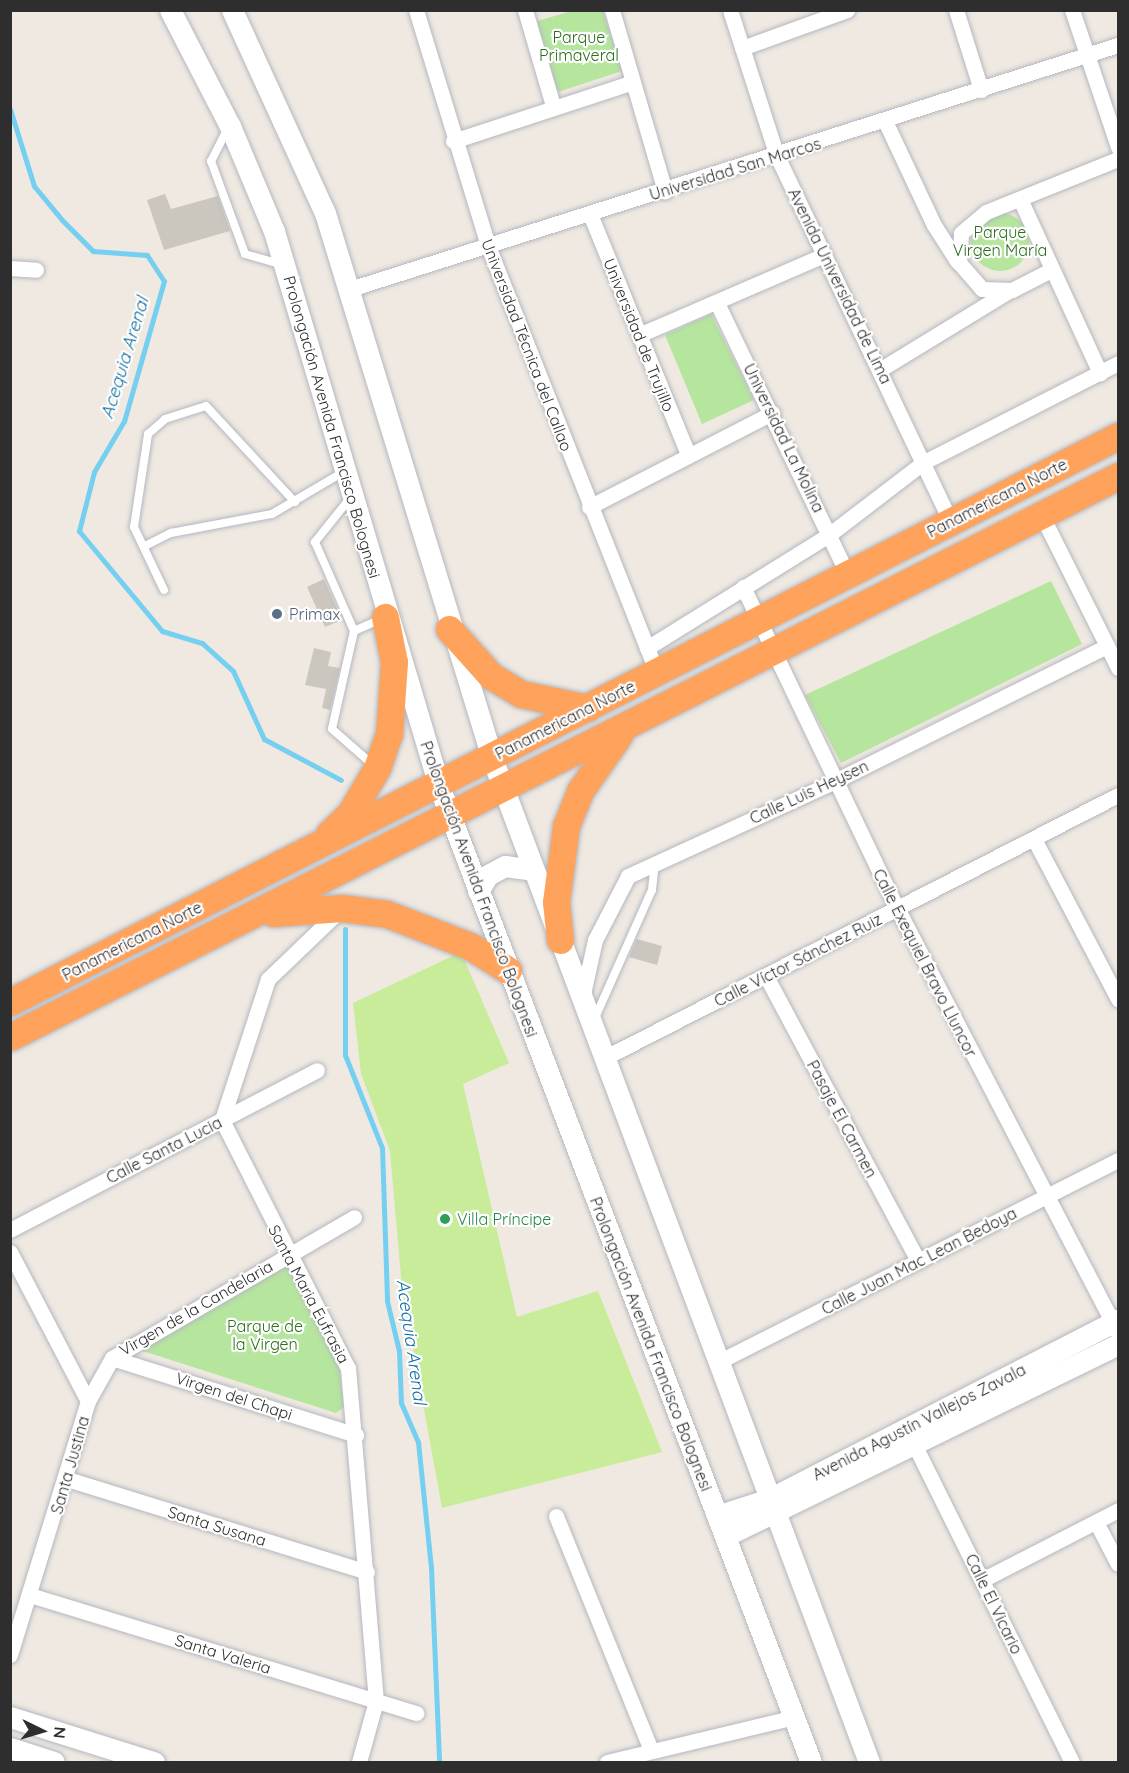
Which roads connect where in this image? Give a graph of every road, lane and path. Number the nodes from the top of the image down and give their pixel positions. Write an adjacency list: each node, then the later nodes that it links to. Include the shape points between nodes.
1 (170, 10): 17 (main road, Prolongación Avenida Francisco Bolognesi)
2 (232, 10): 32 (main road, via 305,164)
3 (416, 10): 18 (street, Universidad Técnica del Callao)
4 (612, 10): 13 (street)
5 (730, 10): 11 (street, Avenida Universidad de Lima)
6 (956, 10): 14 (street)
7 (1072, 10): 12 (street)
8 (847, 11): 11 (street)
9 (529, 12): 15 (street)
10 (1119, 45): 12 (street, Universidad San Marcos)
11 (742, 48): 20 (street, Avenida Universidad de Lima)
12 (1085, 56): 14 (street, Universidad San Marcos); 19 (street)
13 (633, 82): 15 (street); 22 (street)
14 (981, 90): 16 (street, Universidad San Marcos)
15 (553, 106): 18 (street)
16 (885, 121): 20 (street, Universidad San Marcos); 27 (street, via 934,225)
17 (230, 126): 28 (main road, Prolongación Avenida Francisco Bolognesi); 28 (lane, via 212,161 245,255)
18 (453, 141): 25 (street, Universidad Técnica del Callao)
19 (1119, 147)
20 (777, 156): 22 (street, Universidad San Marcos); 26 (street, Avenida Universidad de Lima)
21 (1119, 159): 23 (street)
22 (665, 191): 24 (street, Universidad San Marcos)
23 (1020, 200): 27 (street, via 971,219 961,234); 31 (street)
24 (590, 214): 25 (street, Universidad San Marcos); 35 (street, Universidad de Trujillo)
25 (488, 246): 32 (street, Universidad San Marcos); 47 (street, Universidad Técnica del Callao)
26 (824, 255): 34 (street); 37 (street, Avenida Universidad de Lima)
27 (959, 263): 33 (street, via 982,289)
28 (285, 265): 43 (main road, Prolongación Avenida Francisco Bolognesi)
29 (10, 268): 30 (street)
30 (36, 270)
31 (1051, 270): 33 (street); 38 (street)
32 (350, 289): 57 (main road)
33 (1012, 290): 37 (street)
34 (717, 303): 35 (street); 39 (street, Universidad La Molina)
35 (639, 335): 41 (street, Universidad de Trujillo)
36 (1119, 363): 38 (street)
37 (881, 369): 42 (street, Avenida Universidad de Lima)
38 (1100, 373): 42 (street)
39 (772, 413): 41 (street); 50 (street, Universidad La Molina)
40 (1119, 436): 49 (highway, Panamericana Norte)
41 (689, 456): 47 (street)
42 (924, 462): 49 (street, Avenida Universidad de Lima); 50 (street)
43 (347, 470): 45 (main road, Prolongación Avenida Francisco Bolognesi); 46 (lane)
44 (1119, 476): 48 (highway, Panamericana Norte)
45 (353, 494): 55 (main road, Prolongación Avenida Francisco Bolognesi); 58 (lane, via 315,542)
46 (295, 502): 51 (lane, via 272,514 171,533); 51 (lane, via 221,417 206,406 191,406 148,434 134,527)
47 (589, 507): 60 (street, Universidad Técnica del Callao)
48 (1042, 516): 59 (street); 61 (highway, Panamericana Norte)
49 (951, 522): 52 (highway, Panamericana Norte)
50 (830, 534): 52 (street, Universidad La Molina); 53 (street)
51 (147, 545): 54 (lane)
52 (848, 575): 56 (highway, Panamericana Norte)
53 (743, 587): 56 (street, Calle Exequiel Bravo Lluncor); 60 (street)
54 (164, 590)
55 (385, 617): 58 (lane); 67 (highway, via 395,698); 69 (main road, Prolongación Avenida Francisco Bolognesi)
56 (758, 621): 61 (street, Calle Exequiel Bravo Lluncor); 63 (highway, Panamericana Norte)
57 (449, 629): 64 (highway, via 491,676 521,694); 66 (main road)
58 (354, 632): 67 (lane, via 333,729)
59 (1107, 646): 62 (street); 68 (street, Calle Luis Heysen)
60 (647, 648): 63 (street, Universidad Técnica del Callao)
61 (770, 653): 65 (highway, Panamericana Norte); 68 (street, Calle Exequiel Bravo Lluncor)
62 (1119, 668)
63 (657, 673): 64 (highway, Panamericana Norte)
64 (588, 708): 66 (highway, Panamericana Norte)
65 (624, 729): 70 (highway, Panamericana Norte); 81 (highway, via 600,758 566,826 556,902)
66 (492, 758): 69 (highway, Panamericana Norte); 70 (main road)
67 (377, 768): 74 (highway, via 350,814)
68 (833, 782): 75 (street, Calle Luis Heysen); 79 (street, Calle Exequiel Bravo Lluncor)
69 (438, 786): 72 (main road, Prolongación Avenida Francisco Bolognesi); 74 (highway, Panamericana Norte)
70 (503, 789): 72 (highway, Panamericana Norte); 76 (main road)
71 (1119, 795): 73 (street, Calle Víctor Sánchez Ruiz)
72 (449, 816): 77 (main road, Prolongación Avenida Francisco Bolognesi); 80 (highway, Panamericana Norte)
73 (1034, 839): 79 (street, Calle Víctor Sánchez Ruiz); 85 (street)
74 (312, 851): 86 (highway, Panamericana Norte)
75 (655, 863): 84 (street, Calle Luis Heysen, via 628,876 610,902 584,972); 87 (lane, via 648,900)
76 (533, 870): 77 (main road, via 505,866 488,875); 81 (main road)
77 (478, 891): 82 (main road, Prolongación Avenida Francisco Bolognesi)
78 (342, 908): 80 (highway); 82 (highway, via 430,927); 91 (street, via 268,979)
79 (898, 910): 83 (street, Calle Víctor Sánchez Ruiz); 93 (street, Calle Exequiel Bravo Lluncor)
80 (254, 916): 88 (highway, Panamericana Norte)
81 (560, 940): 84 (main road)
82 (508, 970): 111 (main road, Prolongación Avenida Francisco Bolognesi)
83 (766, 976): 89 (street, Calle Víctor Sánchez Ruiz); 98 (street, Pasaje El Carmen)
84 (582, 999): 87 (main road)
85 (1119, 999)
86 (10, 1002)
87 (591, 1024): 89 (main road)
88 (10, 1037)
89 (604, 1058): 102 (main road)
90 (317, 1070): 91 (street, Calle Santa Lucia)
91 (222, 1120): 95 (street, Calle Santa Lucia); 97 (street, Santa Maria Eufrasia)
92 (1119, 1160): 93 (street, Calle Juan Mac Lean Bedoya)
93 (1047, 1196): 98 (street, Calle Juan Mac Lean Bedoya); 99 (street, Calle Exequiel Bravo Lluncor)
94 (354, 1217): 97 (street, Virgen de la Candelaria)
95 (10, 1230)
96 (10, 1252): 103 (street, Santa Justina)
97 (287, 1255): 101 (street, Virgen de la Candelaria); 104 (street, Santa Maria Eufrasia, via 348,1368)
98 (918, 1262): 102 (street, Calle Juan Mac Lean Bedoya)
99 (1117, 1325): 107 (main road, Avenida Agustín Vallejos Zavala)
100 (1119, 1344): 105 (main road, Avenida Agustín Vallejos Zavala)
101 (112, 1358): 103 (street, Virgen de la Candelaria); 104 (street, Virgen del Chapi)
102 (718, 1362): 107 (main road)
103 (88, 1401): 106 (street, Santa Justina)
104 (356, 1435): 113 (street, Santa Maria Eufrasia)
105 (915, 1446): 107 (main road, Avenida Agustín Vallejos Zavala); 114 (street, Calle El Vicario)
106 (67, 1479): 113 (street, Santa Susana); 115 (street, Santa Justina)
107 (772, 1507): 111 (main road, Avenida Agustín Vallejos Zavala); 128 (main road)
108 (1119, 1510): 110 (street)
109 (556, 1516): 122 (street)
110 (1096, 1522): 112 (street); 114 (street)
111 (721, 1526): 120 (main road, Prolongación Avenida Francisco Bolognesi)
112 (1119, 1564)
113 (367, 1572): 117 (street, Santa Maria Eufrasia)
114 (981, 1580): 129 (street, Calle El Vicario)
115 (30, 1595): 116 (street, Santa Justina); 117 (street, Santa Valeria)
116 (10, 1655)
117 (376, 1701): 118 (street, Santa Valeria); 125 (street, Santa Maria Eufrasia)
118 (416, 1713)
119 (10, 1717): 124 (main road)
120 (794, 1717): 122 (street); 127 (main road, Prolongación Avenida Francisco Bolognesi)
121 (10, 1748): 123 (main road)
122 (651, 1749): 126 (street)
123 (54, 1762)
124 (154, 1762)
125 (359, 1762)
126 (607, 1762)
127 (811, 1762)
128 (868, 1762)
129 (1072, 1762)

